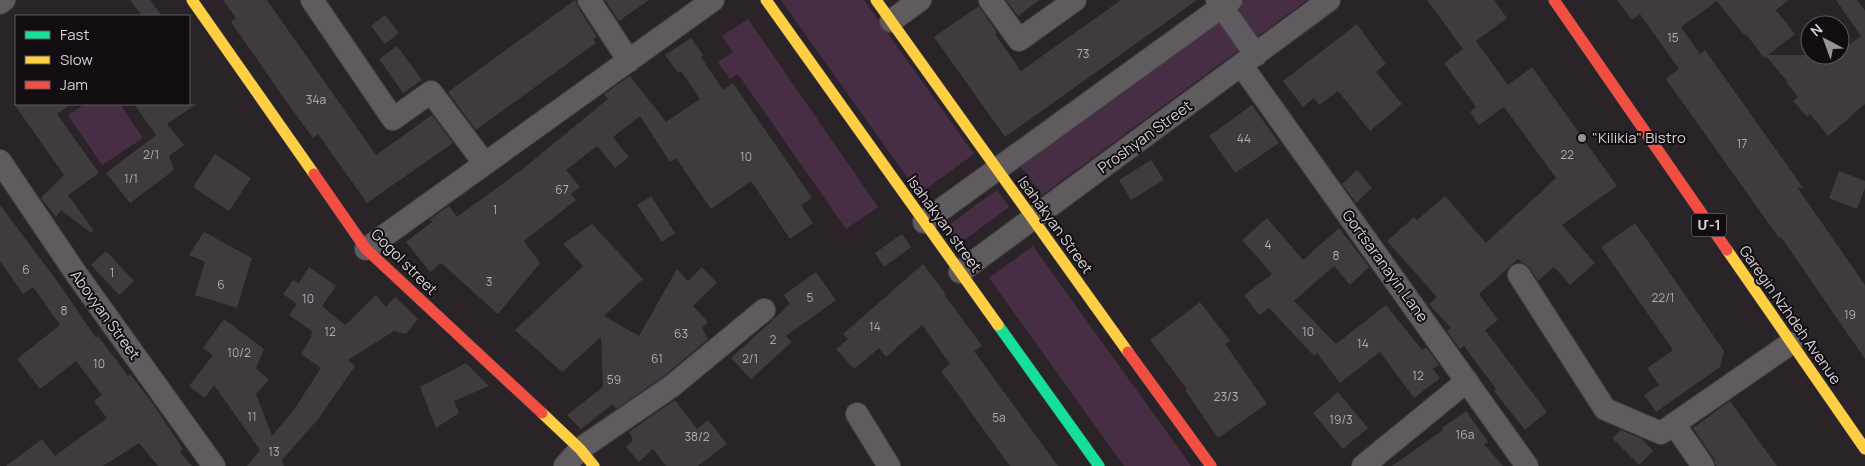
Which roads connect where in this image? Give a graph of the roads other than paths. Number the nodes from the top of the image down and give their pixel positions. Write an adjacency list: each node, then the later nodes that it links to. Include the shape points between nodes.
1 (4, 0): 14 (street)
2 (192, 0): 23 (main road, Gogol street)
3 (312, 0): 19 (street, via 393,119 431,92)
4 (589, 0): 17 (street)
5 (713, 0): 17 (street)
6 (766, 0): 22 (main road, Isahakyan street)
7 (876, 0): 15 (main road, Isahakyan Street)
8 (920, 0): 15 (street)
9 (990, 0): 10 (street, via 1019,40)
10 (1075, 0)
11 (1329, 0): 16 (street, Proshyan Street)
12 (1554, 0): 27 (main road, Garegin Nzhdeh Avenue / Մ-1)
13 (1223, 2): 16 (street, Gortsaranayin Lane); 20 (street)
14 (0, 3)
15 (891, 21): 20 (main road, Isahakyan Street)
16 (1249, 60): 21 (street, Proshyan Street); 28 (street, Gortsaranayin Lane)
17 (629, 61): 19 (street)
18 (0, 161): 33 (street, Abovyan Street, via 77,276)
19 (485, 164): 23 (street)
20 (997, 169): 21 (main road, Isahakyan Street); 22 (street)
21 (1032, 220): 24 (street, Proshyan Street); 37 (main road, Isahakyan Street)
22 (924, 222): 24 (main road, Isahakyan street)
23 (366, 249): 32 (main road, Gogol street)
24 (960, 272): 36 (main road, Isahakyan street)
25 (1519, 275): 30 (street, via 1605,409 1661,433)
26 (764, 310): 32 (street)
27 (1791, 343): 30 (street); 31 (main road, Garegin Nzhdeh Avenue / Մ-1)
28 (1467, 381): 38 (street); 39 (street, Gortsaranayin Lane)
29 (857, 414): 35 (street)
30 (1674, 424): 40 (street)
31 (1865, 449)
32 (587, 458): 34 (street)
33 (214, 466)
34 (565, 466)
35 (889, 466)
36 (1099, 466)
37 (1211, 466)
38 (1363, 466)
39 (1527, 466)
40 (1703, 466)

